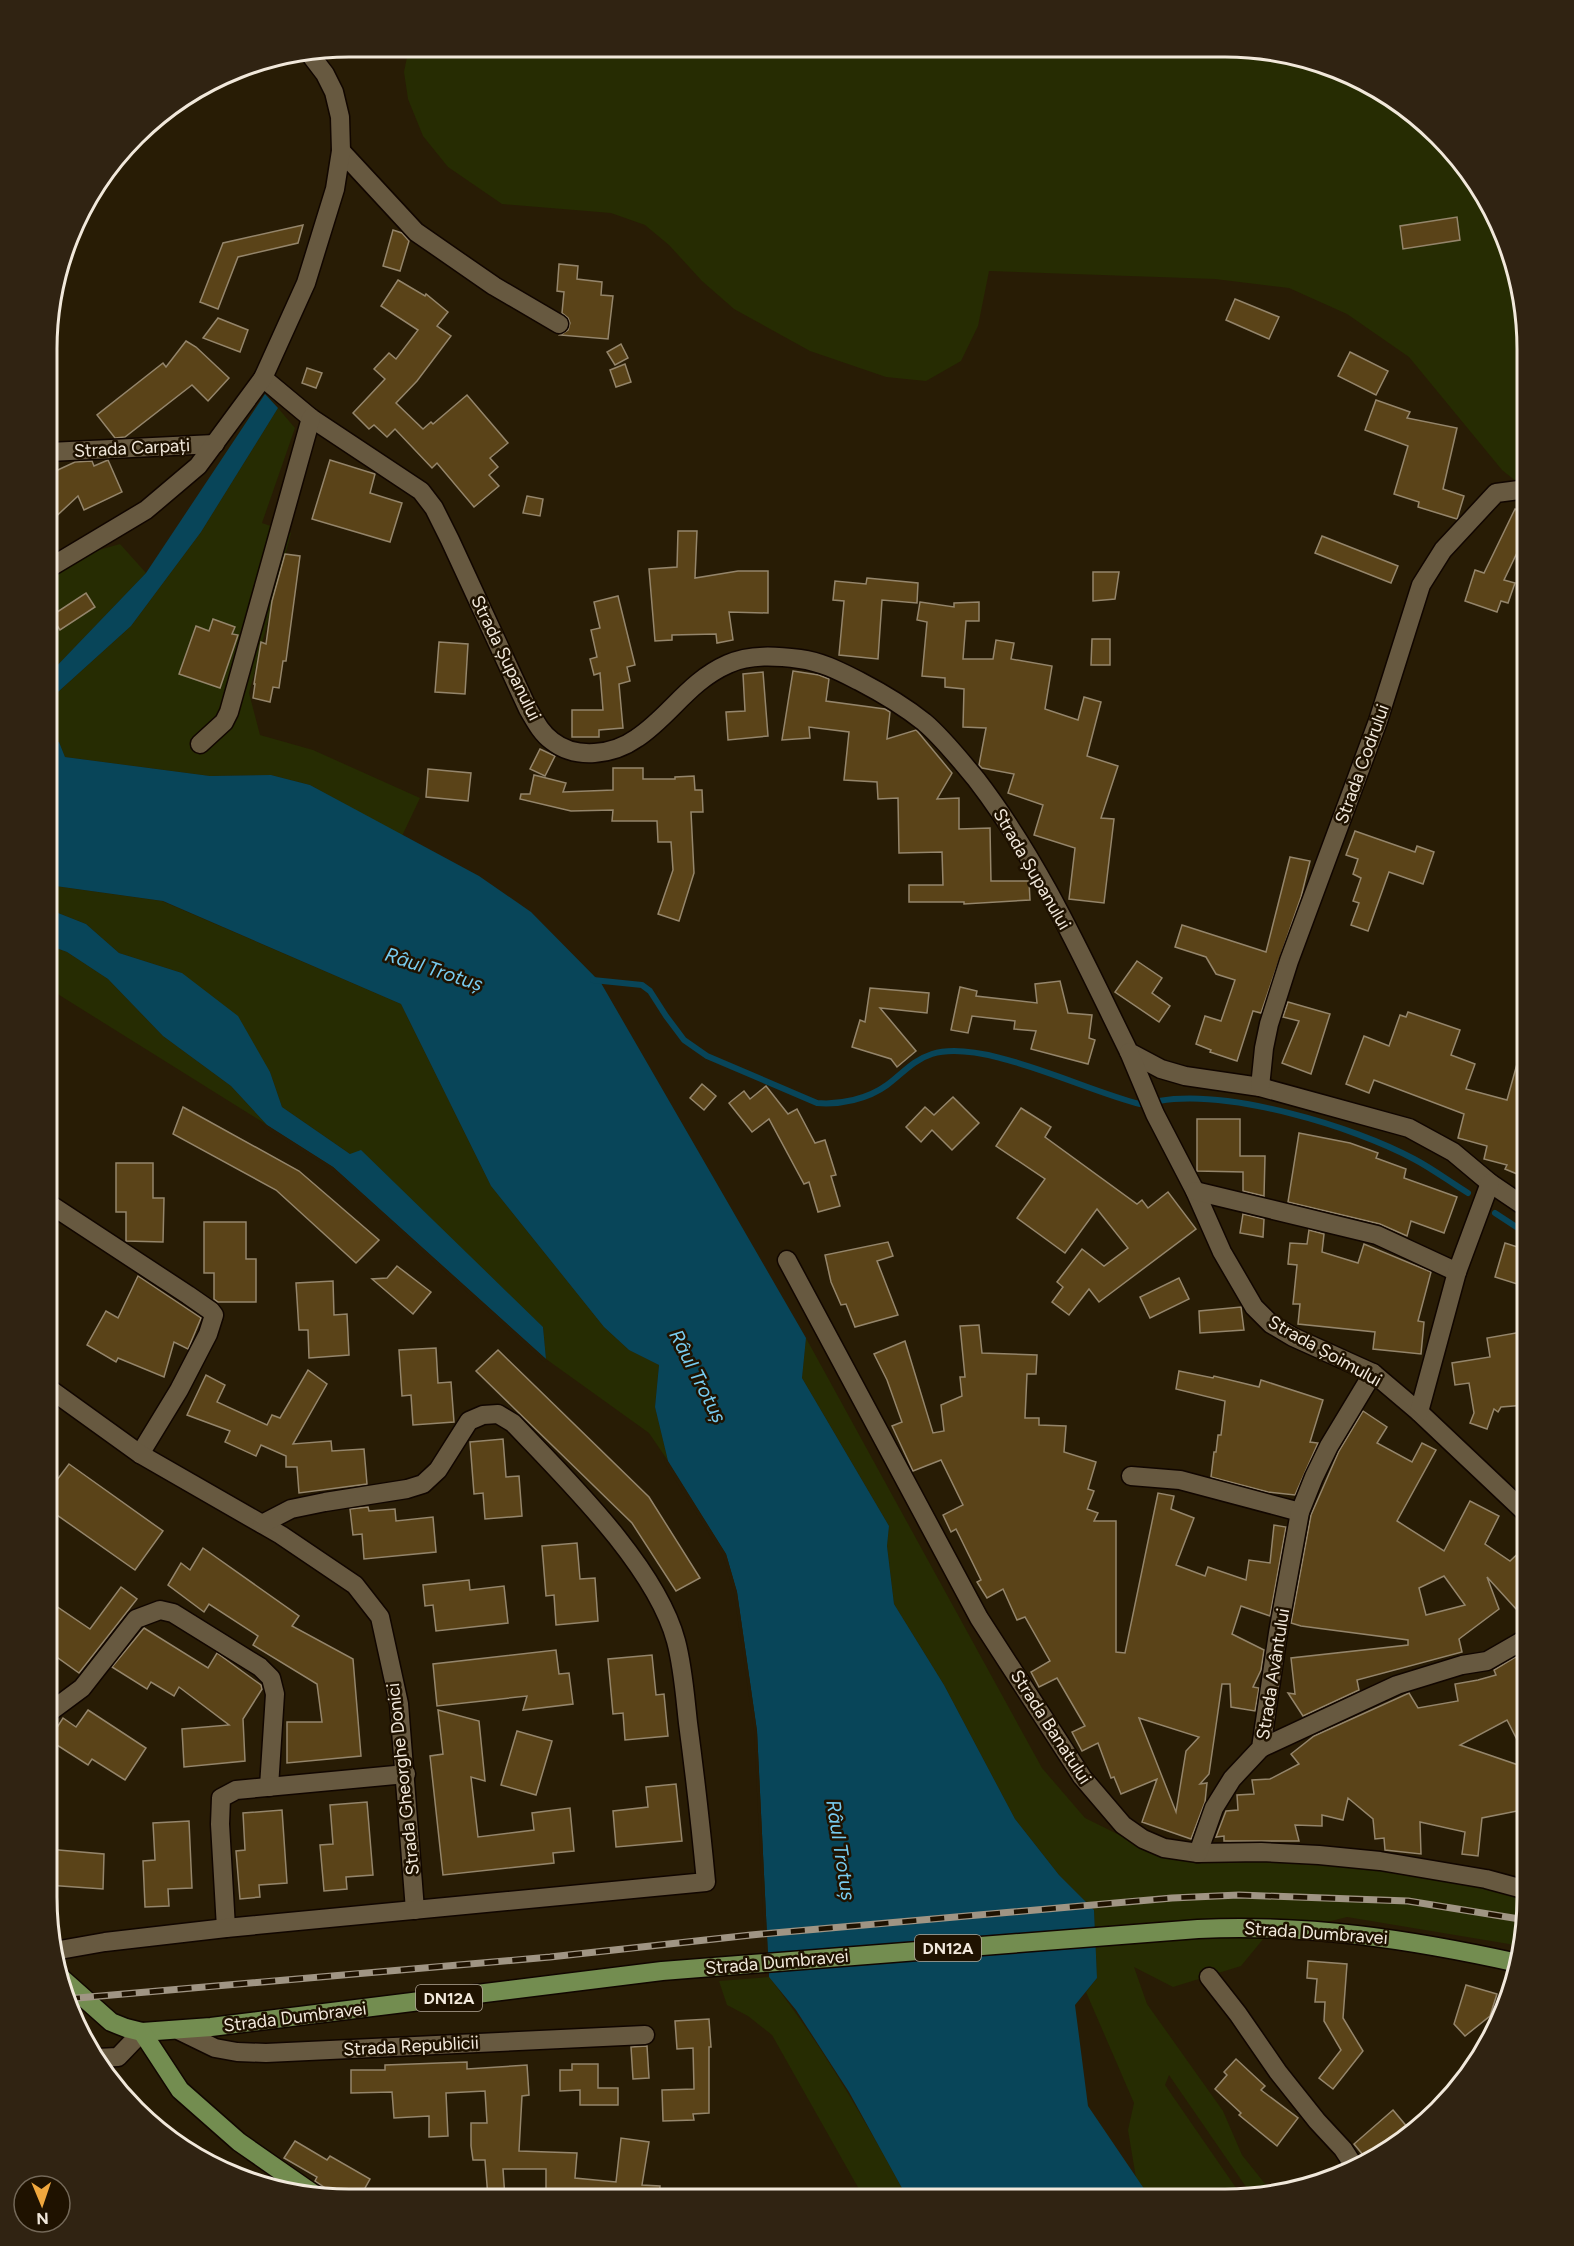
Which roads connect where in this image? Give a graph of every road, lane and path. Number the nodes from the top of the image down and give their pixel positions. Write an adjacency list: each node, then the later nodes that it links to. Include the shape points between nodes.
1 (313, 59): 2 (street, via 333,92 340,117)
2 (341, 151): 3 (street, via 416,232 494,286); 4 (street, via 335,189 306,283)
3 (559, 324)
4 (263, 378): 5 (street, Strada Șupanului); 6 (street, Strada Carpați)
5 (310, 418): 10 (street, via 229,712 224,722); 11 (street, Strada Șupanului, via 421,490 450,540 528,709 538,726 563,749 601,753 620,747 638,738 714,671 751,657 773,656 824,664 886,694 925,723 960,759 1024,847)
6 (215, 444): 7 (street, Strada Carpați); 9 (street, Strada Carpați, via 198,466 146,510)
7 (57, 452)
8 (1517, 490): 12 (street, Strada Codrului, via 1496,493 1443,550 1421,585 1378,721 1289,961 1263,1048)
9 (57, 563)
10 (200, 744)
11 (1129, 1052): 12 (street, via 1161,1069 1185,1076); 14 (street, Strada Șoimului, via 1155,1114)
12 (1260, 1087): 13 (street, via 1409,1128 1453,1152)
13 (1490, 1182): 15 (street); 18 (street)
14 (1195, 1191): 18 (street, via 1377,1235); 19 (street, Strada Șoimului, via 1222,1252 1254,1307 1270,1324)
15 (1517, 1201)
16 (57, 1209): 22 (street, via 214,1315 179,1390)
17 (787, 1260): 32 (street, Strada Banatului, via 979,1617 1082,1777 1117,1818 1143,1839 1164,1848)
18 (1457, 1272): 21 (street)
19 (1373, 1373): 21 (street, Strada Șoimului); 25 (street, Strada Avântului, via 1329,1446)
20 (57, 1394): 22 (street, Strada Gheorghe Donici)
21 (1419, 1412): 24 (street, Strada Șoimului)
22 (140, 1454): 26 (street, Strada Gheorghe Donici)
23 (1131, 1476): 25 (street, via 1180,1480)
24 (1517, 1505)
25 (1300, 1512): 29 (street, Strada Avântului)
26 (262, 1524): 30 (street, Strada Gheorghe Donici, via 355,1585 380,1617 399,1704); 34 (street, via 291,1509 423,1484 438,1470 469,1421 498,1414 513,1423 595,1512 638,1566 660,1601 676,1641 706,1882)
27 (1517, 1644): 29 (street, via 1487,1661 1397,1685)
28 (57, 1707): 31 (street, via 82,1688 136,1619 160,1610 173,1613 260,1667 271,1678 275,1694)
29 (1261, 1748): 32 (street, Strada Avântului, via 1232,1779 1214,1808)
30 (406, 1774): 31 (street); 34 (street, Strada Gheorghe Donici)
31 (269, 1786): 35 (street, via 236,1790 221,1798)
32 (1198, 1853): 33 (street, Strada Banatului, via 1273,1853 1380,1861)
33 (1517, 1887)
34 (415, 1911): 35 (street)
35 (226, 1928): 36 (street)
36 (62, 1950)
37 (1509, 1961): 40 (main road, Strada Dumbravei / DN12A, via 1387,1938 1251,1927 662,1971)
38 (1209, 1977): 44 (street, via 1278,2072)
39 (71, 1986): 41 (main road, Strada Dumbravei / DN12A, via 111,2022)
40 (180, 2031): 41 (main road, Strada Dumbravei / DN12A); 42 (street, Strada Republicii, via 215,2048 267,2053)
41 (142, 2032): 43 (street, via 118,2057); 45 (main road, via 180,2090 239,2142)
42 (645, 2035)
43 (105, 2058)
44 (1351, 2161)
45 (300, 2185)

